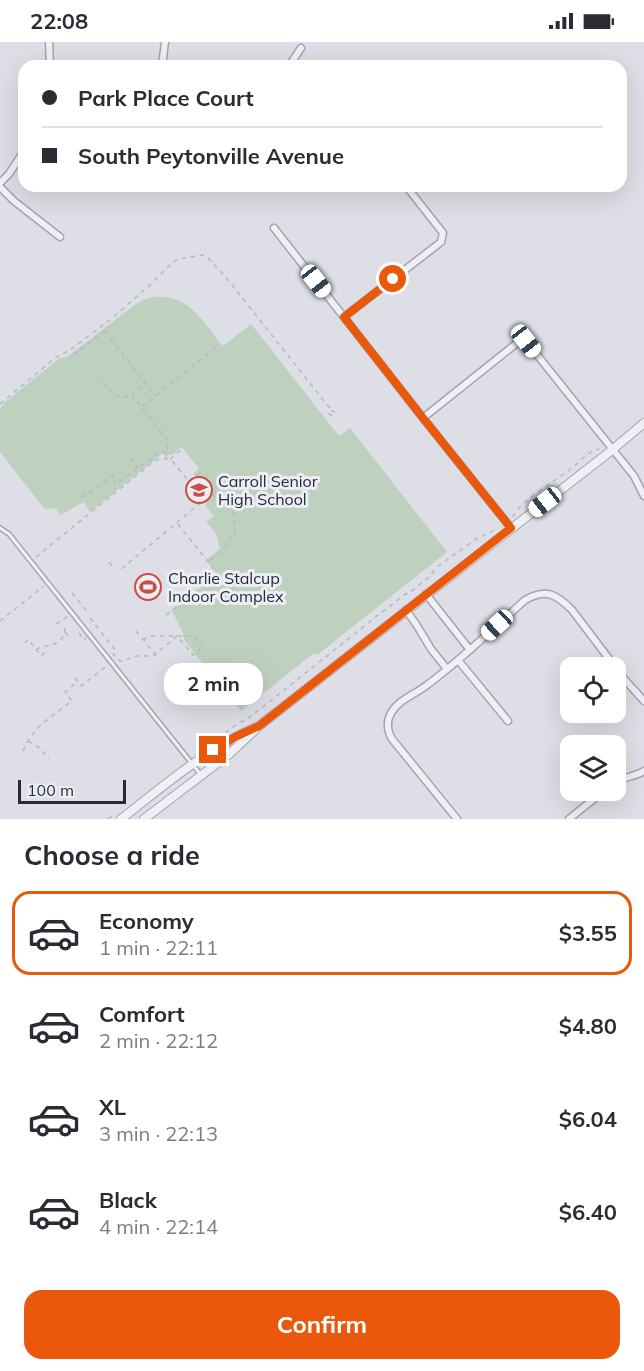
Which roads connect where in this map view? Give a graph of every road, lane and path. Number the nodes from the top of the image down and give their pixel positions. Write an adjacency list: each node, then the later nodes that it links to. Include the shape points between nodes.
1 (49, 42): 4 (street)
2 (165, 42): 5 (street)
3 (301, 48): 6 (street)
4 (50, 60)
5 (163, 60)
6 (293, 60)
7 (18, 160): 8 (street)
8 (0, 185): 11 (street)
9 (411, 192): 12 (street, via 443,233 441,242)
10 (274, 228): 12 (street)
11 (60, 237)
12 (344, 317): 24 (street)
13 (110, 327): 14 (path)
14 (105, 331): 16 (path); 18 (path)
15 (219, 345): 20 (path)
16 (73, 355)
17 (102, 383): 19 (path, via 116,396)
18 (145, 384): 19 (path); 20 (path)
19 (132, 394): 22 (path)
20 (155, 397): 22 (path)
21 (0, 404): 23 (path, via 55,358 110,320 172,262 203,255 229,281)
22 (142, 407): 28 (path, via 168,441)
23 (332, 411)
24 (423, 418): 26 (street, via 522,339); 38 (street)
25 (644, 423): 26 (street)
26 (610, 447): 34 (street, via 634,476); 38 (street); 38 (path, via 596,449 582,458 527,501 515,512)
27 (182, 449): 30 (path)
28 (167, 452): 30 (path); 31 (path, via 161,451)
29 (132, 458): 31 (path)
30 (167, 459): 32 (path); 40 (path, via 153,462)
31 (138, 469): 35 (path, via 115,485 113,475)
32 (189, 482): 33 (path, via 200,473); 36 (path)
33 (217, 493): 36 (path); 42 (path, via 234,514 235,531 225,548)
34 (644, 496)
35 (81, 497)
36 (204, 500): 37 (path)
37 (177, 522): 42 (path); 44 (path)
38 (509, 526): 47 (street); 74 (path, via 476,539)
39 (0, 528): 45 (lane)
40 (35, 557)
41 (109, 562): 43 (path)
42 (208, 562): 50 (path, via 218,574)
43 (114, 569)
44 (120, 570)
45 (48, 583): 51 (path); 77 (lane)
46 (72, 593): 63 (path, via 120,662)
47 (426, 594): 48 (street); 60 (street)
48 (406, 610): 67 (street); 72 (street)
49 (68, 615): 52 (path)
50 (166, 615)
51 (0, 621)
52 (56, 624)
53 (136, 631): 56 (path)
54 (69, 636): 58 (path, via 65,630 61,640)
55 (177, 636): 55 (path, via 193,655 204,646 194,636); 56 (path); 63 (path)
56 (142, 638): 63 (path)
57 (25, 643): 59 (path, via 28,639)
58 (47, 646): 59 (path); 61 (path)
59 (36, 650): 62 (path, via 41,656)
60 (470, 650): 66 (street); 70 (street, via 525,600 544,592 572,610)
61 (51, 651)
62 (47, 653)
63 (155, 654): 64 (path)
64 (158, 658)
65 (102, 659): 69 (path, via 104,668 81,686)
66 (458, 660): 67 (street); 71 (street)
67 (447, 669): 85 (street, via 396,706 387,723 392,739)
68 (75, 678): 69 (path)
69 (78, 681): 73 (path, via 65,692 72,701 37,728)
70 (644, 701)
71 (508, 721)
72 (259, 726): 77 (street); 79 (street)
73 (27, 741): 75 (path); 76 (path)
74 (213, 742)
75 (22, 751)
76 (49, 759)
77 (193, 764): 79 (lane); 82 (street)
78 (644, 771): 80 (street)
79 (201, 775): 84 (street)
80 (626, 776)
81 (591, 801): 86 (street)
82 (119, 815): 83 (path)
83 (108, 819)
84 (144, 819)
85 (457, 819)
86 (569, 819)

